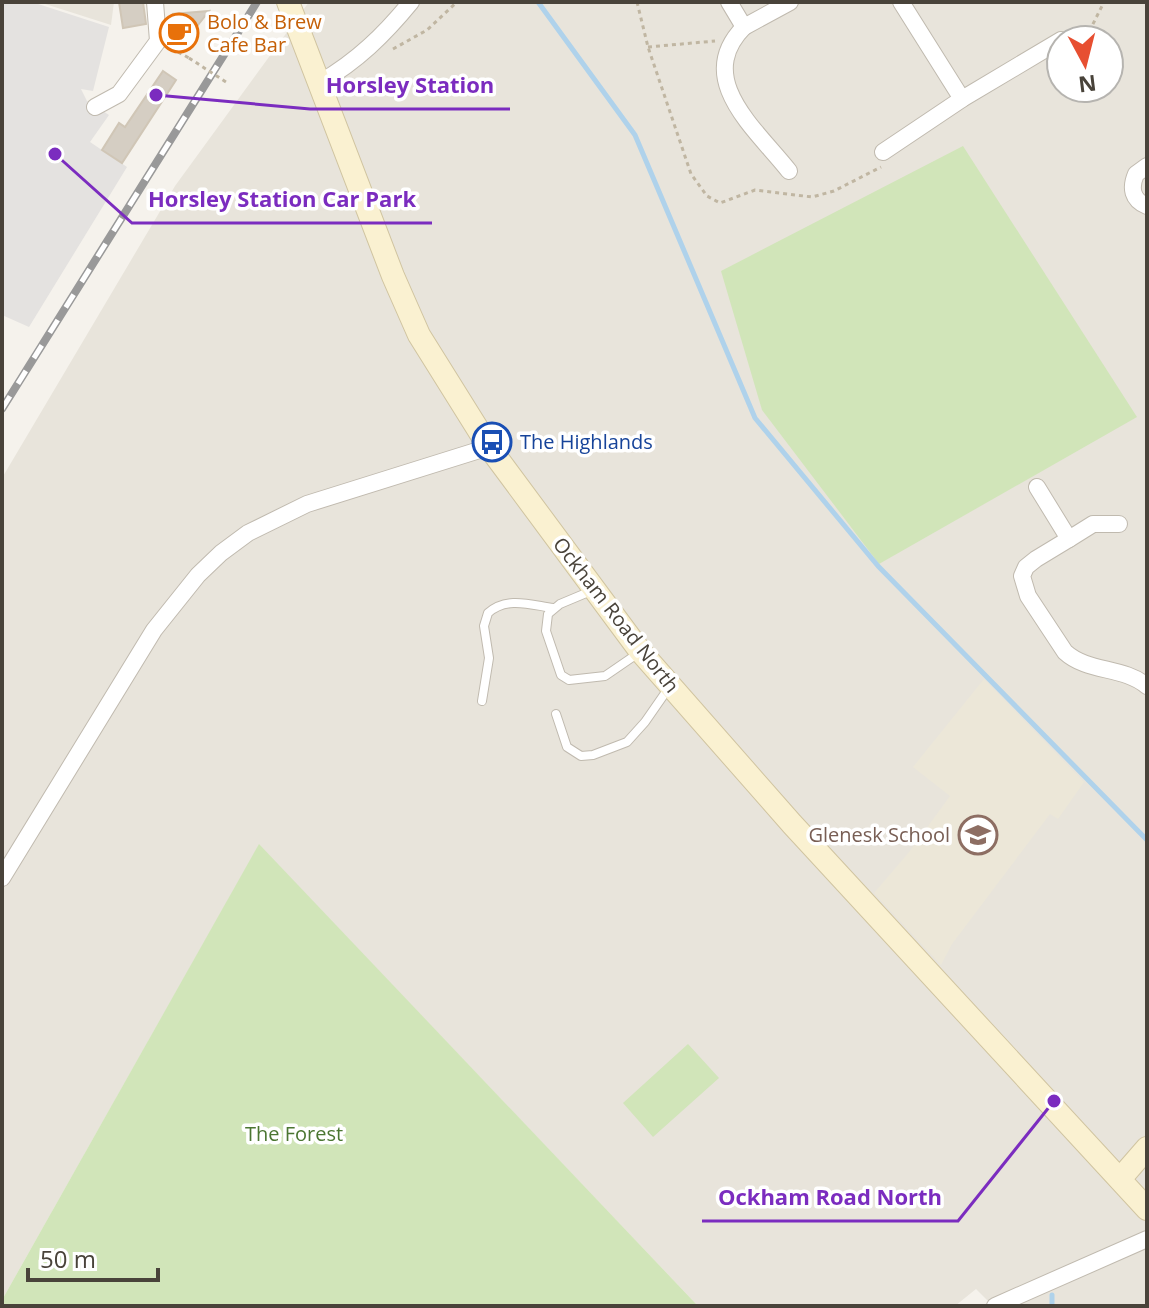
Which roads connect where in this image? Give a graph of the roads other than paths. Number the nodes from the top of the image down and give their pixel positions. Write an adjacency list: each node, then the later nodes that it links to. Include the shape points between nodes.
1 (155, 2): 11 (street, via 158,41 119,94)
2 (288, 2): 9 (main road, Ockham Road North)
3 (411, 2): 9 (street, via 351,64)
4 (729, 2): 7 (street)
5 (790, 2): 7 (street)
6 (901, 2): 10 (street)
7 (744, 27): 14 (street, via 731,40 723,65 730,98)
8 (1045, 51): 10 (street)
9 (321, 82): 16 (main road, Ockham Road North, via 419,335)
10 (962, 99): 12 (street)
11 (95, 107)
12 (883, 152)
13 (1147, 166): 15 (street, via 1133,182 1136,198)
14 (789, 171)
15 (1147, 206)
16 (489, 447): 20 (main road, Ockham Road North); 27 (street, via 297,508 221,553 154,630)
17 (1037, 487): 19 (street)
18 (1119, 524): 19 (street, via 1093,524)
19 (1069, 539): 24 (street, via 1026,567 1022,576 1028,596 1073,660 1129,674)
20 (593, 589): 21 (lane); 22 (main road, Ockham Road North)
21 (553, 608): 22 (lane, via 546,631 565,679 605,676); 25 (lane, via 516,602 488,613 484,626 489,658)
22 (640, 651): 23 (main road, Ockham Road North)
23 (670, 686): 26 (lane, via 636,734 593,755 581,756 567,747); 29 (main road, Ockham Road North)
24 (1147, 686)
25 (482, 701)
26 (556, 714)
27 (2, 878)
28 (1147, 1148): 29 (main road)
29 (1120, 1179): 30 (main road, Ockham Road North)
30 (1147, 1209)
31 (1147, 1239): 32 (street)
32 (995, 1306)

